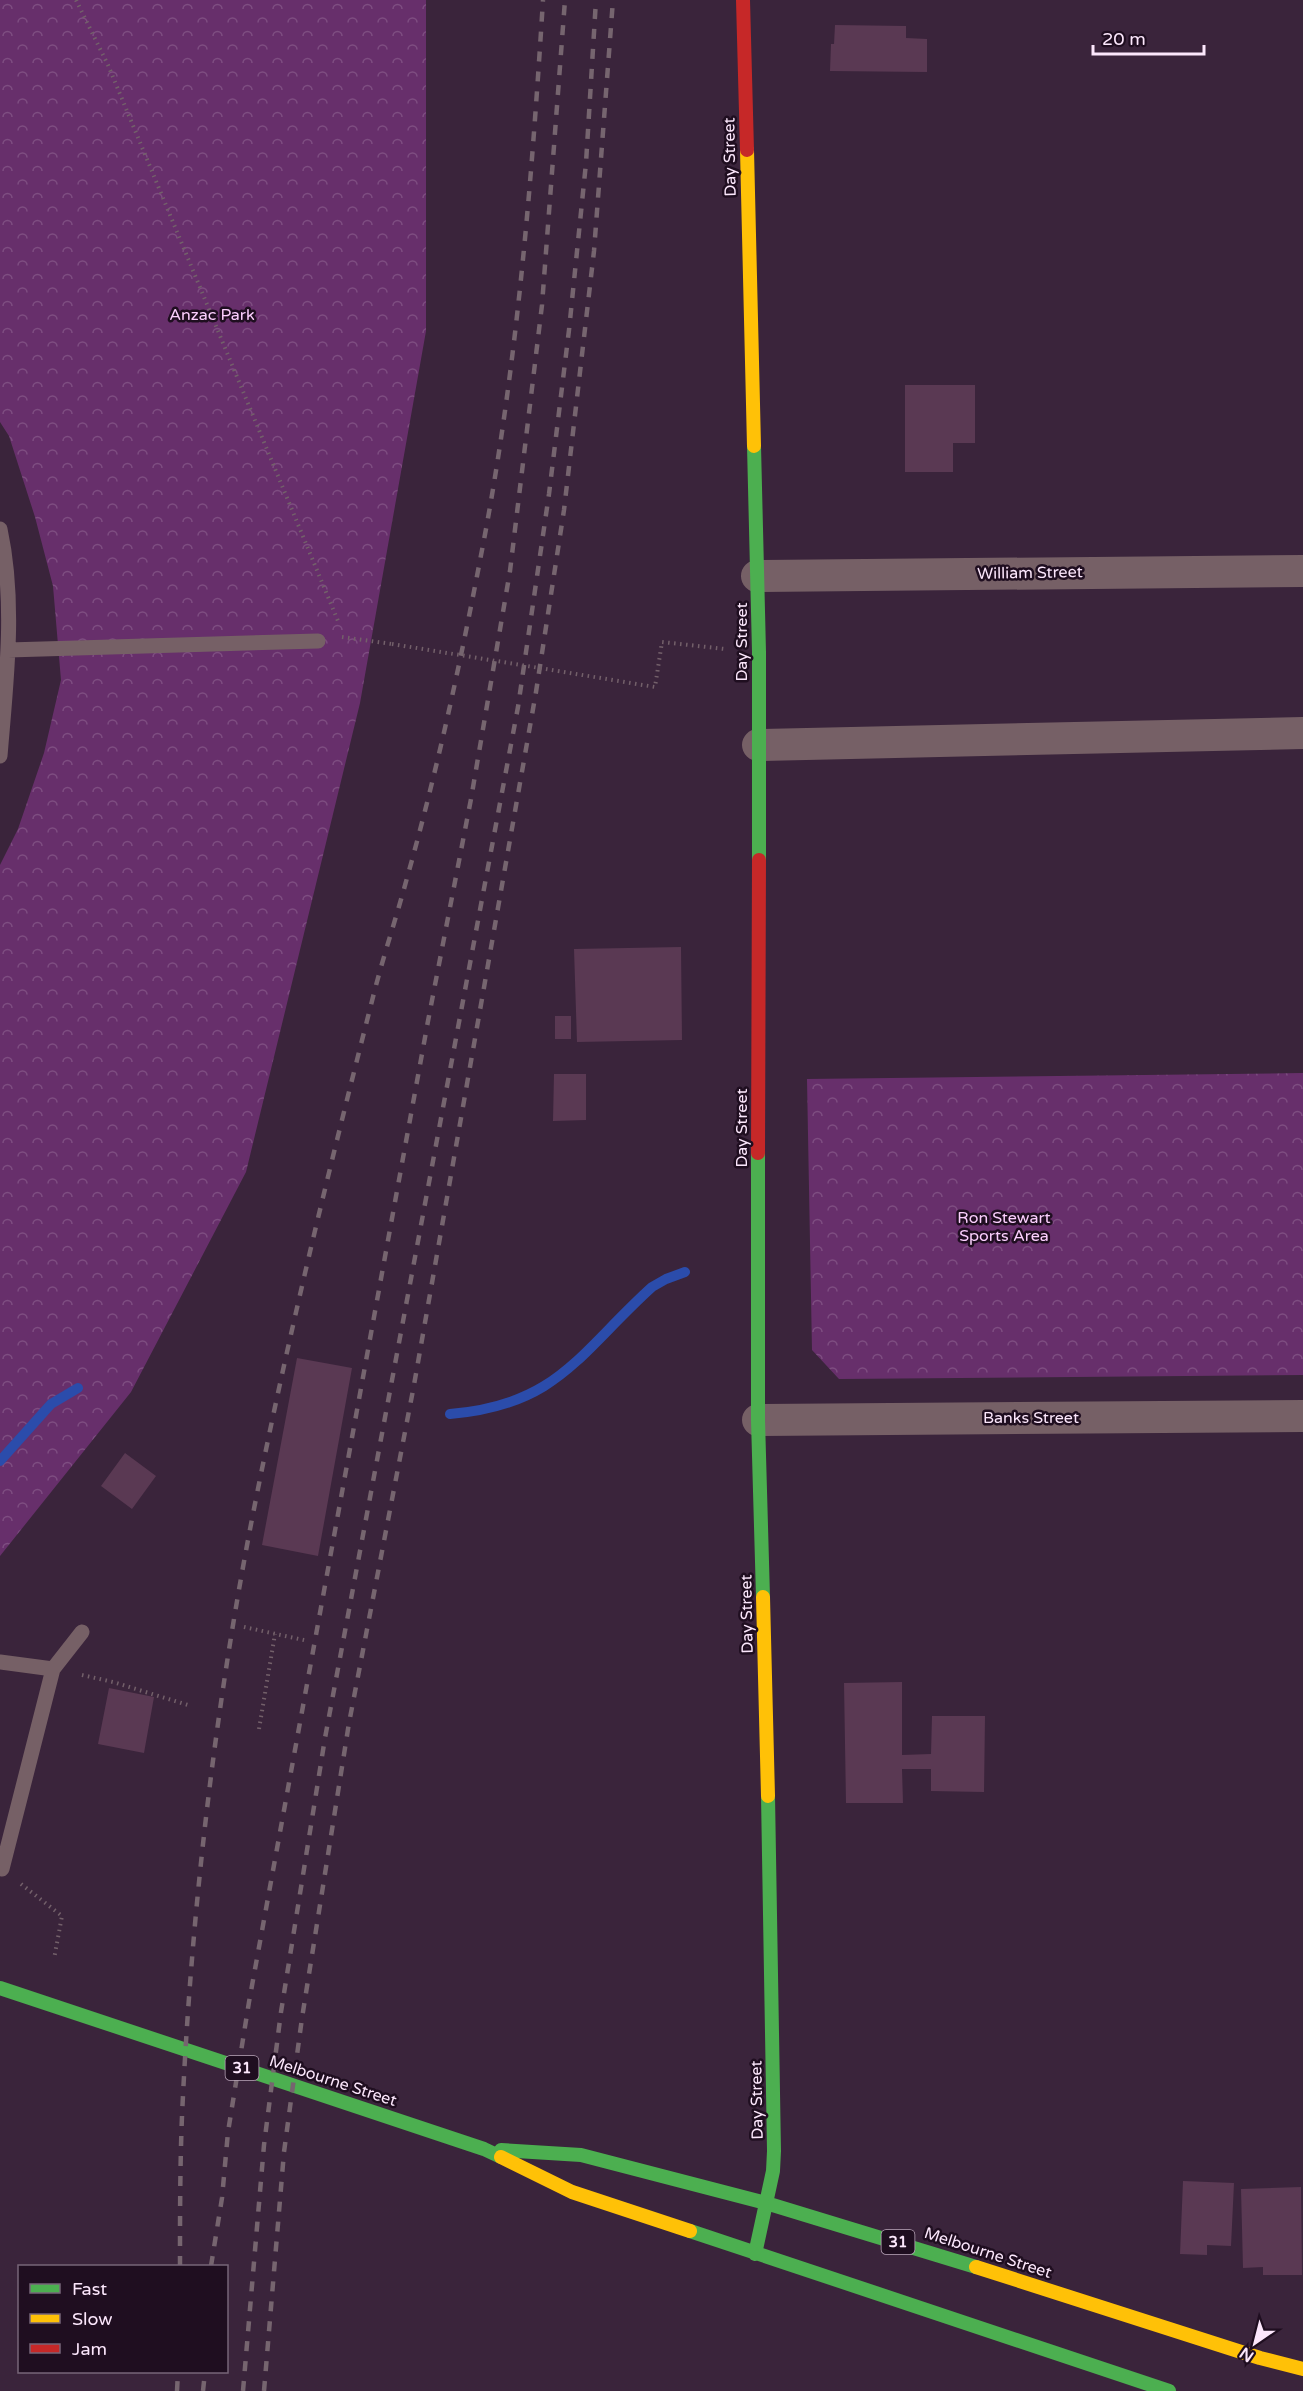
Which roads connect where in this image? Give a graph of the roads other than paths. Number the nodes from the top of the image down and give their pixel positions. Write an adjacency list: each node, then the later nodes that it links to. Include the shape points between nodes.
1 (743, 0): 4 (street, Day Street)
2 (0, 529): 6 (lane)
3 (1303, 570): 4 (street, William Street)
4 (758, 576): 8 (street, Day Street)
5 (318, 641): 6 (lane)
6 (8, 650): 9 (lane)
7 (1303, 733): 8 (street)
8 (758, 745): 11 (street, Day Street)
9 (0, 756)
10 (1303, 1416): 11 (street, Banks Street)
11 (758, 1420): 18 (street, Day Street, via 774,2151)
12 (81, 1632): 14 (lane)
13 (0, 1662): 14 (lane)
14 (53, 1669): 15 (lane)
15 (2, 1869)
16 (0, 1988): 17 (street, Melbourne Street / 31)
17 (484, 2149): 18 (street, Melbourne Street / 31, via 581,2155); 19 (street, Melbourne Street / 31, via 572,2192)
18 (766, 2203): 19 (street, Day Street); 20 (street, Melbourne Street / 31)
19 (755, 2254): 21 (street, Melbourne Street / 31)
20 (1303, 2369)
21 (1169, 2391)

